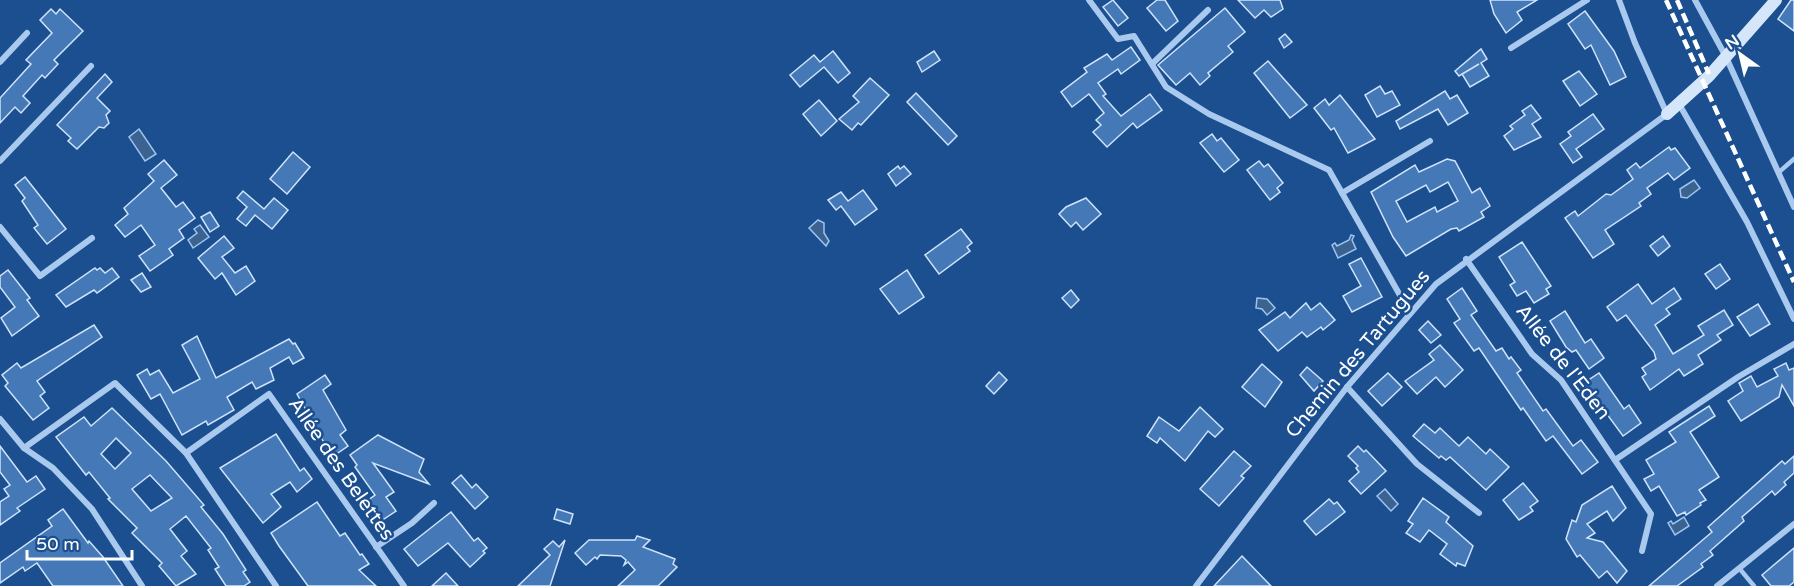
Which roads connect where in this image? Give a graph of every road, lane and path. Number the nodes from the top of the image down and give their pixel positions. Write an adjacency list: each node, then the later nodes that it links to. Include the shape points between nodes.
1 (1089, 0): 11 (street, via 1118,39 1134,36)
2 (1587, 0): 8 (street)
3 (1619, 0): 14 (street)
4 (1695, 0): 9 (street)
5 (1776, 0): 9 (street)
6 (1208, 10): 11 (street)
7 (27, 33): 10 (street)
8 (1510, 48)
9 (1726, 57): 13 (street); 18 (street)
10 (0, 62)
11 (1152, 63): 19 (street, via 1166,87 1209,114 1329,170)
12 (92, 66): 17 (street)
13 (1679, 104): 14 (street); 25 (street, via 1747,222)
14 (1666, 114): 23 (street, Chemin des Tartugues)
15 (1430, 141): 19 (street)
16 (1794, 159): 18 (lane)
17 (0, 161)
18 (1779, 172): 20 (street)
19 (1342, 193): 24 (street)
20 (1794, 207)
21 (0, 227): 22 (street, via 40,276)
22 (92, 238)
23 (1466, 259): 24 (street, Chemin des Tartugues); 31 (street, Allée de l'Eden, via 1532,354 1561,380)
24 (1410, 313): 27 (street, Chemin des Tartugues)
25 (1794, 319)
26 (1794, 344): 31 (street)
27 (1347, 387): 33 (street, via 1417,464); 41 (street, Chemin des Tartugues)
28 (0, 419): 29 (street)
29 (24, 448): 30 (street, via 115,383); 38 (street, via 53,468 92,509)
30 (186, 453): 35 (street, Allée des Belettes, via 269,394); 39 (street)
31 (1615, 460): 36 (street, Allée de l'Eden, via 1651,514)
32 (434, 503): 35 (street)
33 (1479, 513)
34 (1794, 524): 37 (street)
35 (376, 547): 40 (street, Allée des Belettes)
36 (1642, 551)
37 (1739, 568): 42 (street); 43 (lane)
38 (142, 586)
39 (276, 586)
40 (404, 586)
41 (1196, 586)
42 (1717, 586)
43 (1754, 586)

